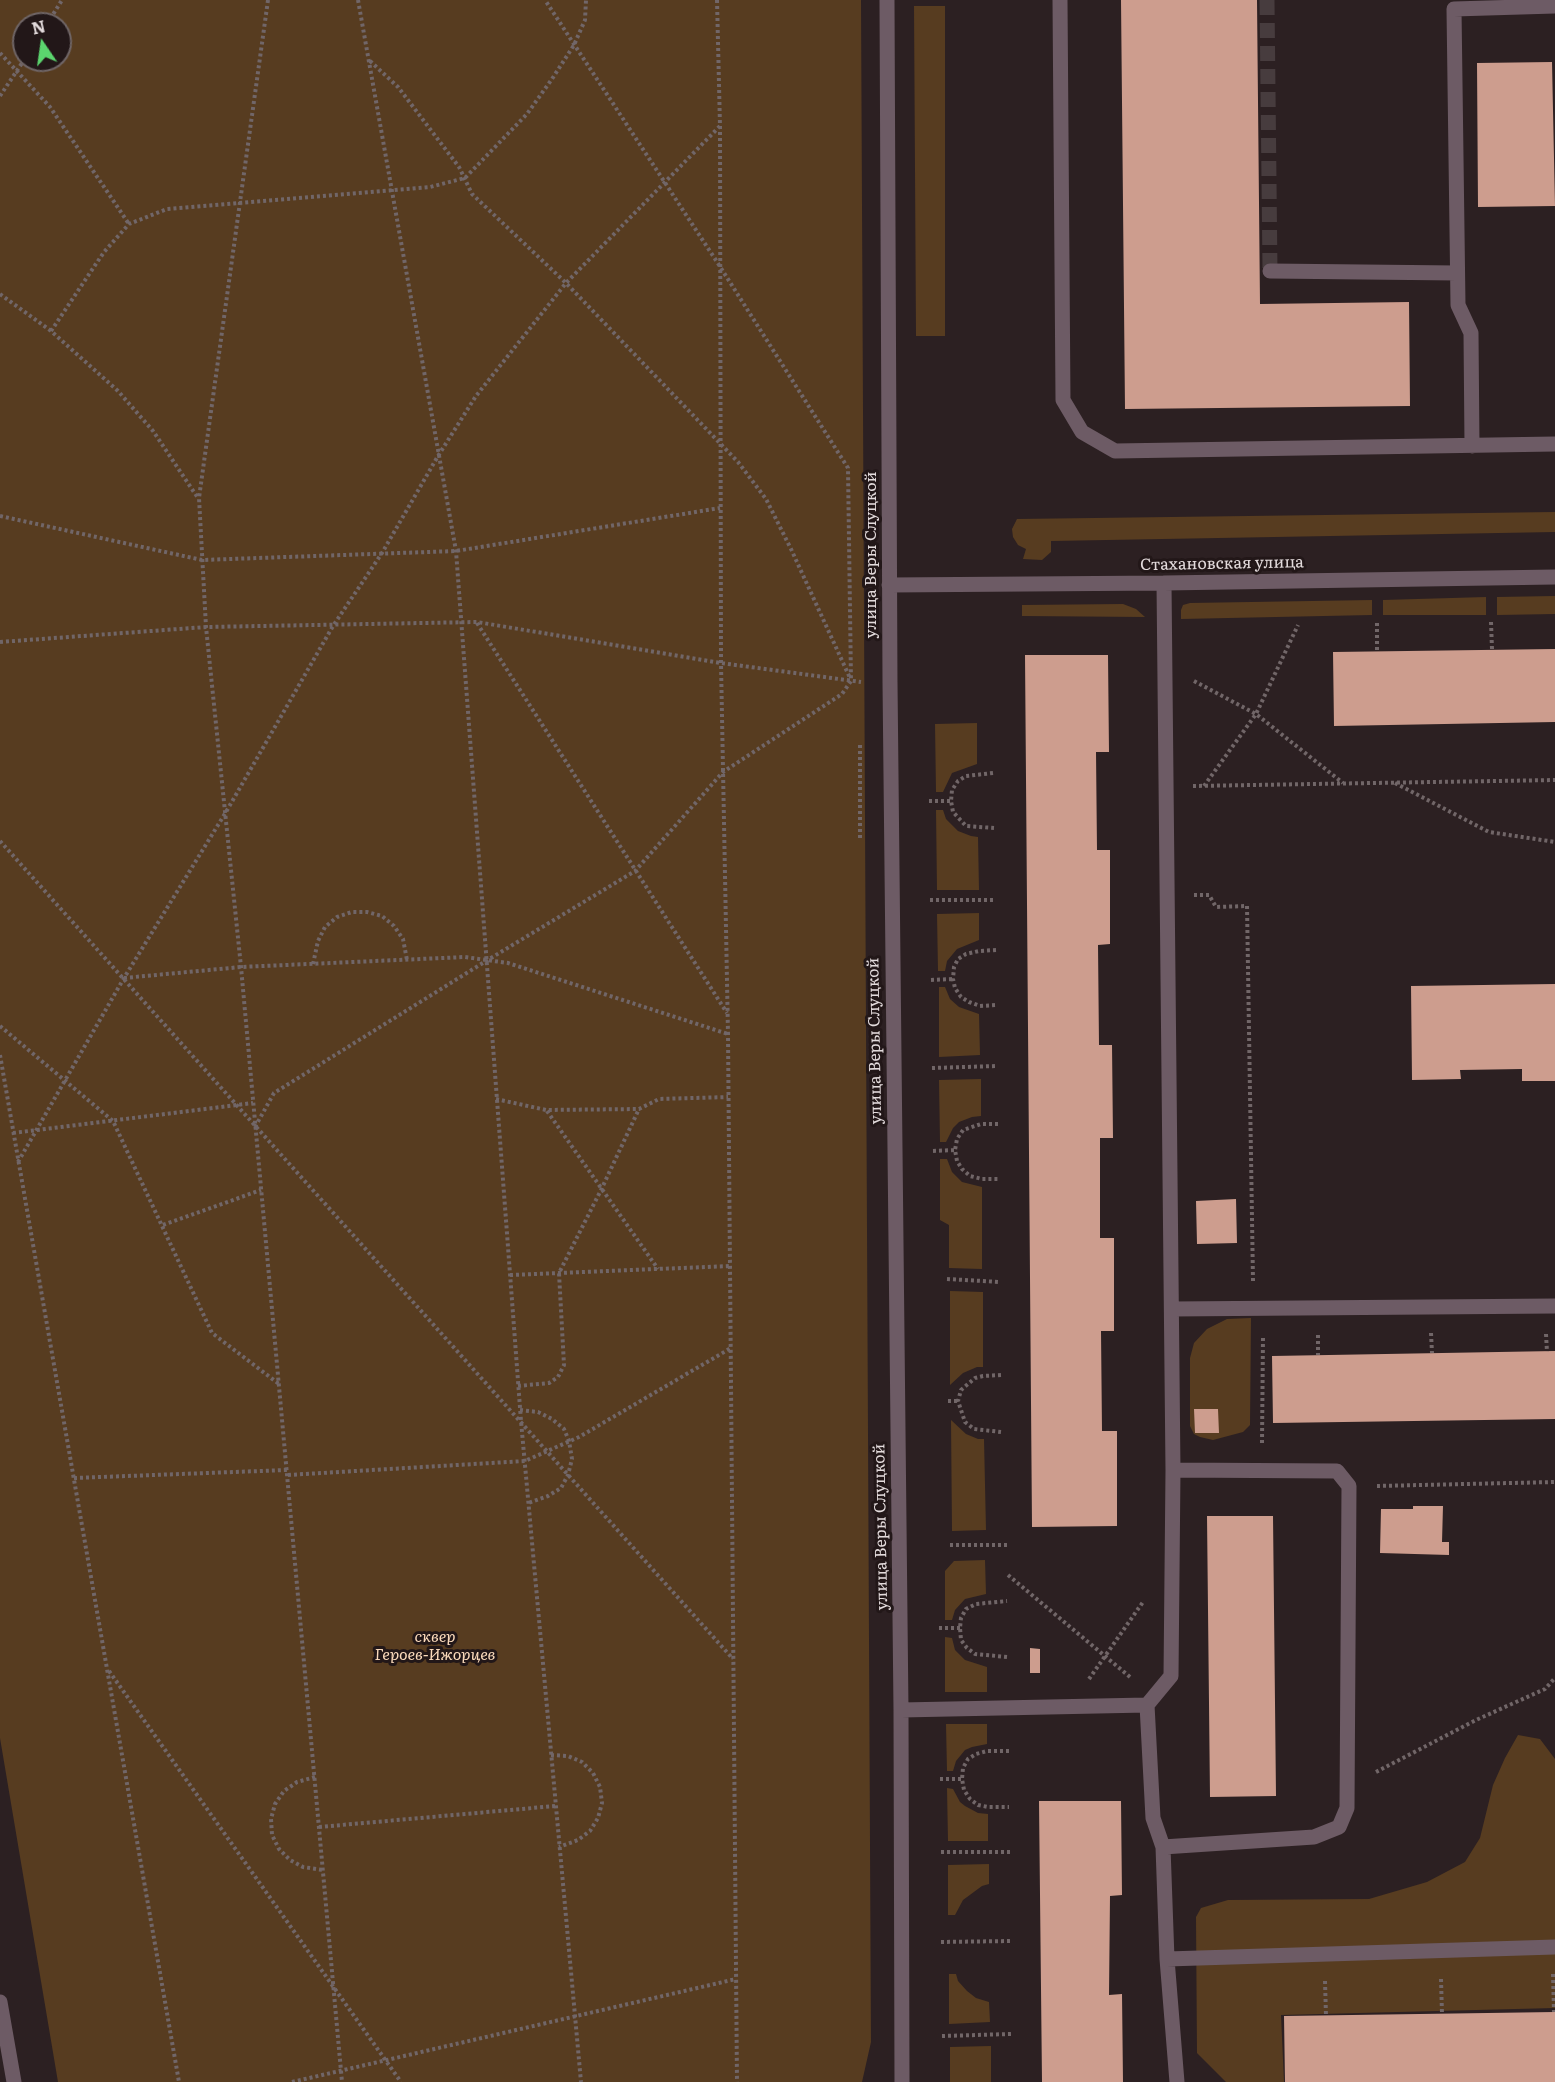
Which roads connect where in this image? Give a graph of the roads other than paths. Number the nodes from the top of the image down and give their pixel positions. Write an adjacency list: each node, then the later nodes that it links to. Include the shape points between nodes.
1 (887, 0): 10 (street, улица Веры Слуцкой)
2 (1060, 0): 7 (street, via 1063,400 1082,432 1115,451)
3 (1555, 6): 5 (street, via 1455,9)
4 (1270, 271): 5 (street)
5 (1458, 273): 7 (street, via 1458,305 1471,333)
6 (1555, 444): 7 (street)
7 (1473, 446)
8 (1555, 577): 9 (street, Стахановская улица)
9 (1164, 583): 10 (street, Стахановская улица); 12 (street)
10 (889, 585): 15 (street, улица Веры Слуцкой)
11 (1555, 1306): 12 (street)
12 (1172, 1309): 13 (street)
13 (1173, 1470): 14 (street, via 1171,1676); 16 (street, via 1337,1471 1349,1486 1347,1808 1339,1827 1314,1838)
14 (1150, 1701): 15 (street, via 1070,1707); 16 (street, via 1153,1818)
15 (901, 1710): 21 (street, улица Веры Слуцкой)
16 (1163, 1847): 18 (street)
17 (1554, 1947): 18 (street)
18 (1167, 1959): 22 (street)
19 (0, 2002): 20 (street)
20 (14, 2082)
21 (902, 2082)
22 (1177, 2082)

